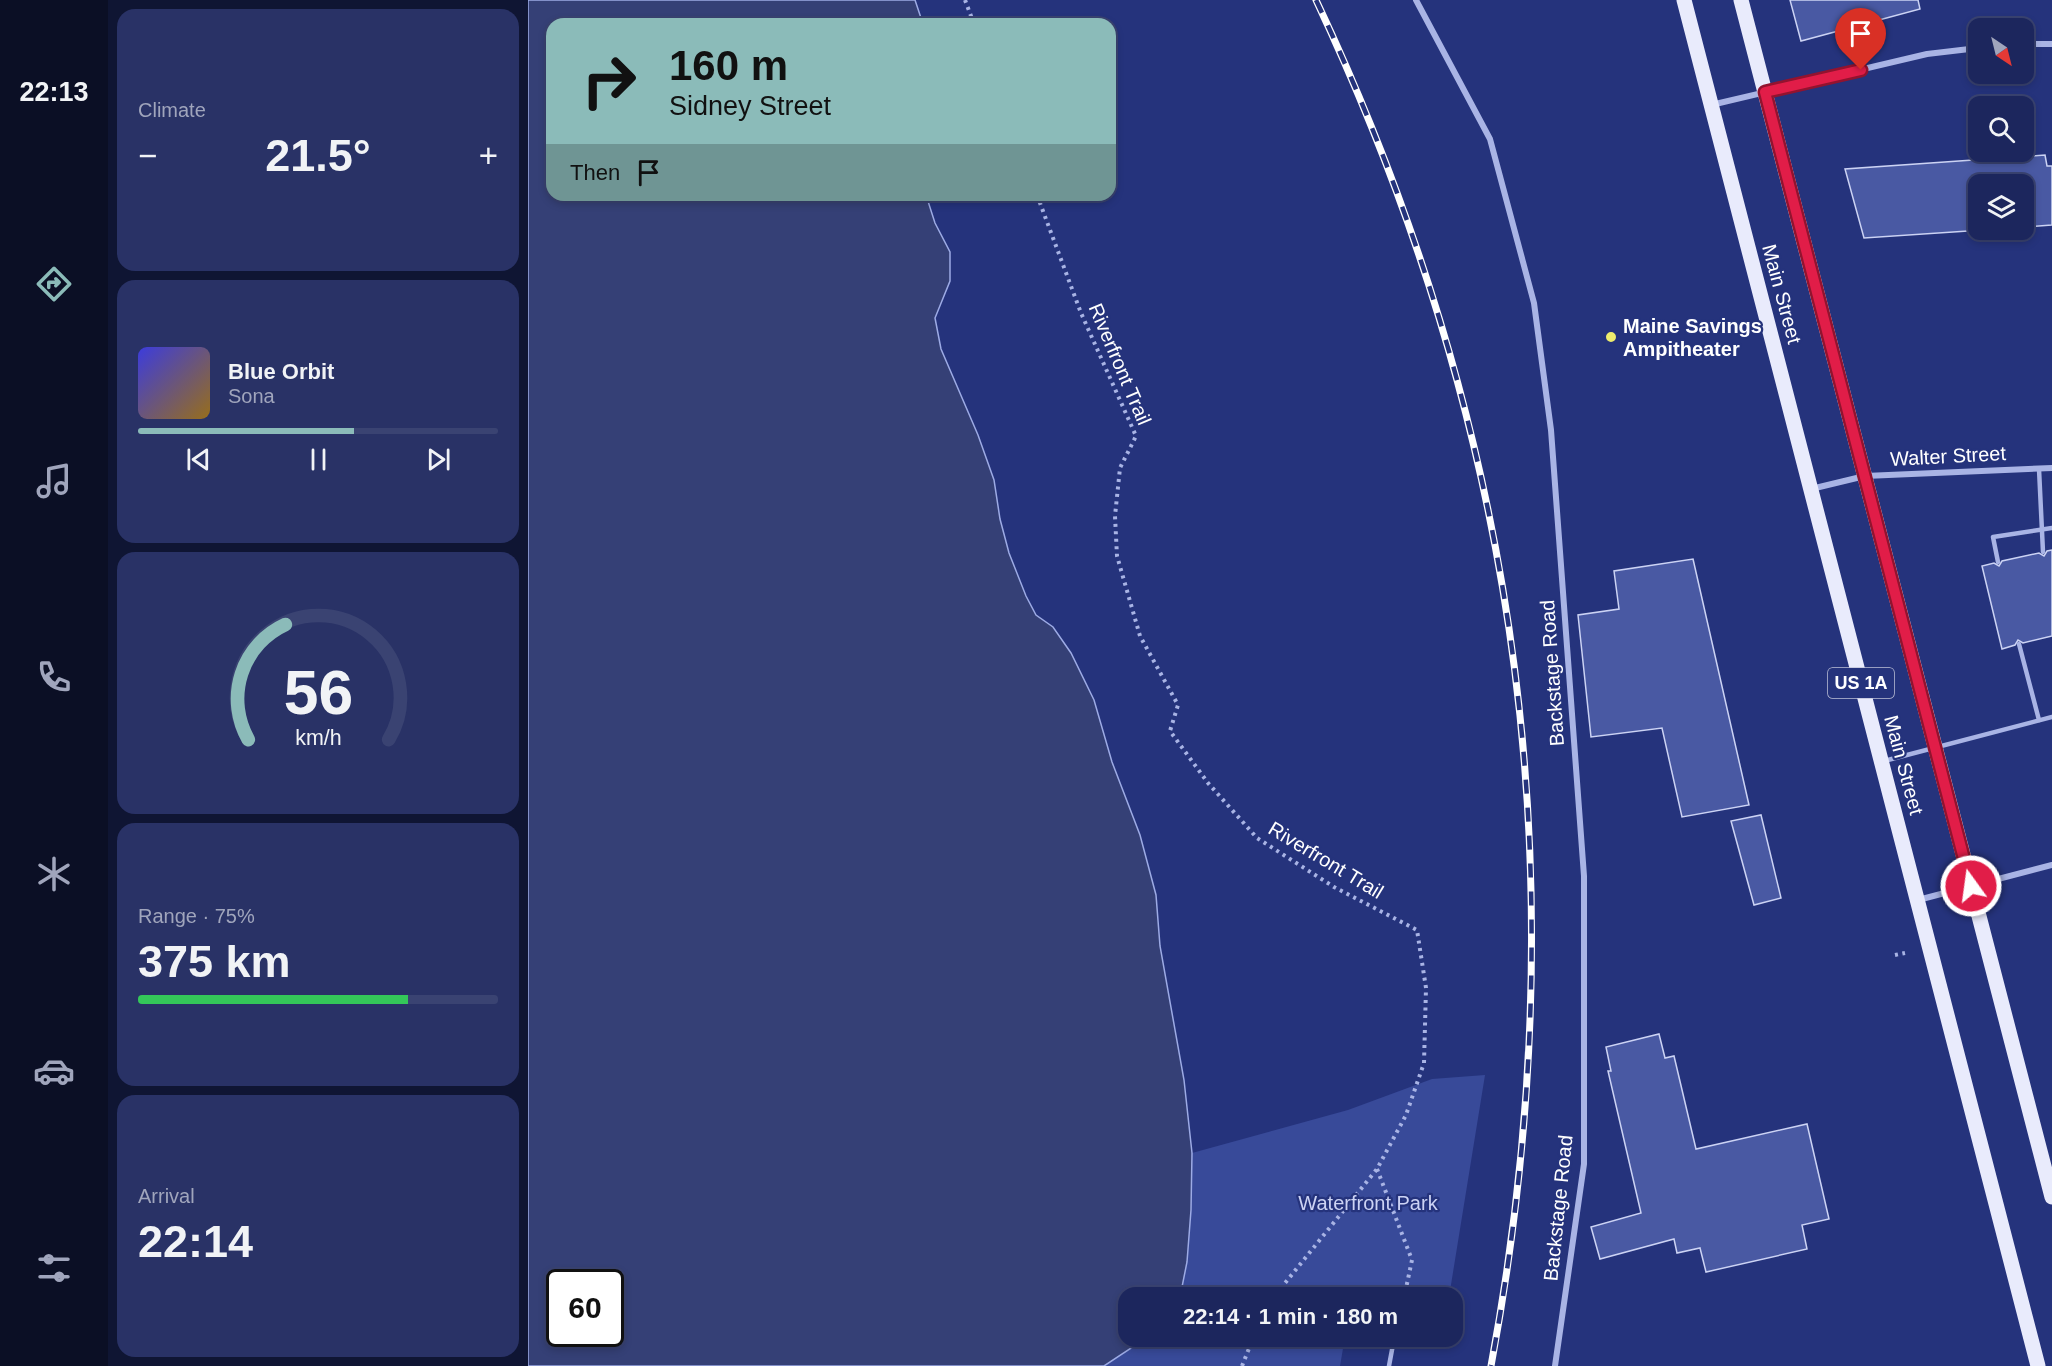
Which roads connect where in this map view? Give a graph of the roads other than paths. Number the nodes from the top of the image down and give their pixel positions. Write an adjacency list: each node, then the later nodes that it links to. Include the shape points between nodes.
1 (1416, 0): 28 (street, Backstage Road, via 1490,139 1534,303 1551,430 1584,887 1584,1164)
2 (1684, 0): 8 (main road, Main Street / US 1A)
3 (1741, 0): 7 (main road, Main Street / US 1A)
4 (2034, 44): 5 (street)
5 (2052, 44)
6 (1968, 49): 7 (street, via 1927,54)
7 (1765, 92): 8 (street); 11 (main road, Main Street / US 1A)
8 (1711, 105): 12 (main road, Main Street / US 1A)
9 (2052, 468): 10 (street, Walter Street)
10 (2039, 469): 11 (street, Walter Street); 14 (lane)
11 (1865, 476): 12 (street, Walter Street); 20 (main road, Main Street / US 1A)
12 (1810, 489): 21 (main road, Main Street / US 1A)
13 (2052, 528): 14 (lane)
14 (2043, 529): 15 (lane); 16 (lane, via 1993,537)
15 (2043, 552)
16 (1998, 562)
17 (2019, 644): 19 (lane)
18 (2052, 717): 19 (lane)
19 (2039, 720): 20 (lane)
20 (1935, 747): 21 (lane); 23 (main road, Main Street / US 1A)
21 (1881, 762): 24 (main road, Main Street / US 1A)
22 (2052, 864): 23 (street)
23 (1971, 886): 24 (street); 25 (main road, Main Street / US 1A)
24 (1917, 900): 29 (main road, Main Street / US 1A)
25 (2052, 1197)
26 (1393, 1347): 27 (lane)
27 (1389, 1366)
28 (1555, 1366)
29 (2038, 1366)

